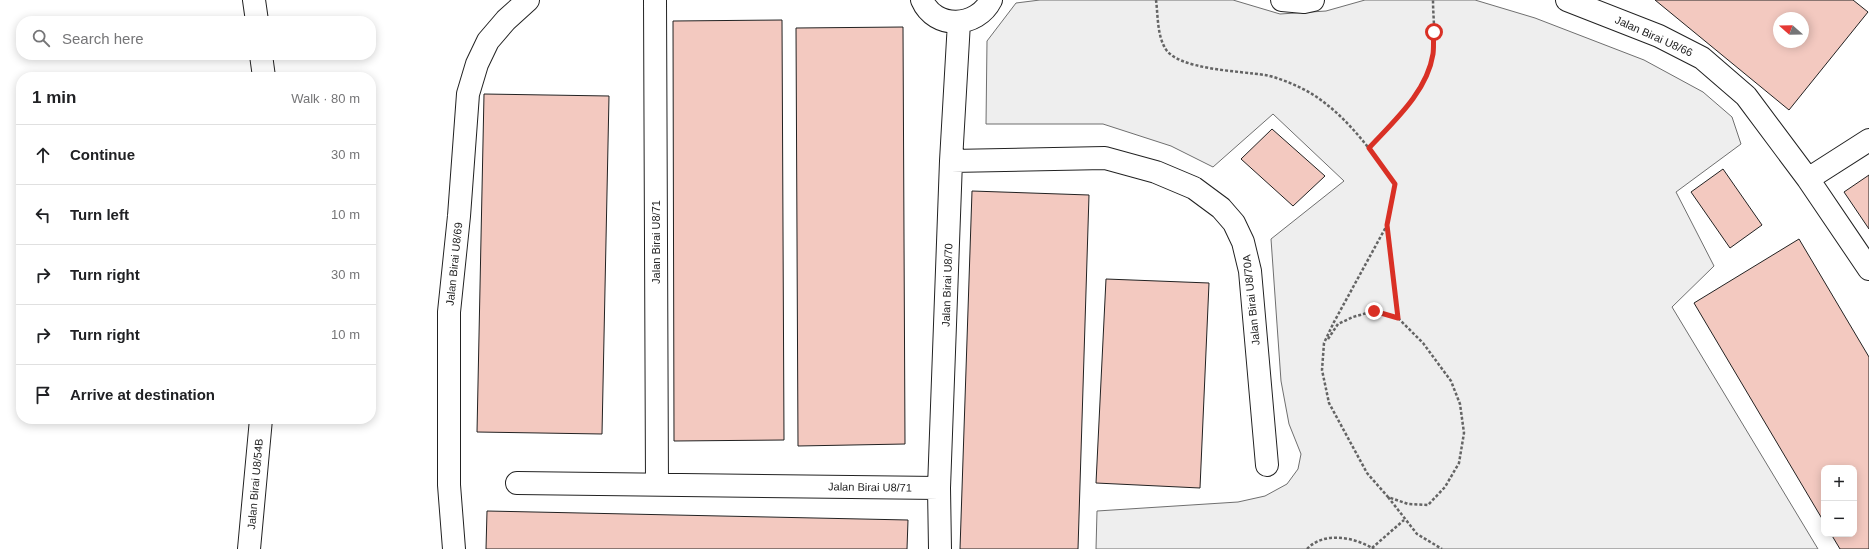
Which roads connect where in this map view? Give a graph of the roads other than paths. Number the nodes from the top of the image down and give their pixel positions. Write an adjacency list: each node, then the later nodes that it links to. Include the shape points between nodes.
1 (254, 0): 9 (street)
2 (528, 0): 23 (street, Jalan Birai U8/69, via 488,41 477,64 468,94 460,216 449,312 449,485)
3 (655, 0): 20 (street, Jalan Birai U8/71)
4 (922, 0): 10 (street, via 926,9 938,18)
5 (991, 0): 10 (street, via 977,16)
6 (1282, 0): 7 (street)
7 (1313, 0)
8 (1567, 0): 15 (street, Jalan Birai U8/66, via 1659,36 1702,58 1746,96)
9 (256, 16)
10 (959, 22): 14 (street, Jalan Birai U8/70)
11 (262, 60): 12 (street)
12 (263, 72)
13 (1869, 140): 15 (street)
14 (951, 161): 18 (street, Jalan Birai U8/70A, via 1105,158 1156,172 1194,188 1221,208 1234,223 1243,242 1250,271); 21 (street, Jalan Birai U8/70)
15 (1808, 179): 16 (street, Jalan Birai U8/66)
16 (1869, 268)
17 (261, 424): 22 (street, Jalan Birai U8/54B)
18 (1267, 465)
19 (517, 483): 20 (street, Jalan Birai U8/71)
20 (657, 484): 21 (street, Jalan Birai U8/71)
21 (939, 488): 24 (street, Jalan Birai U8/70)
22 (249, 549)
23 (454, 549)
24 (940, 549)

